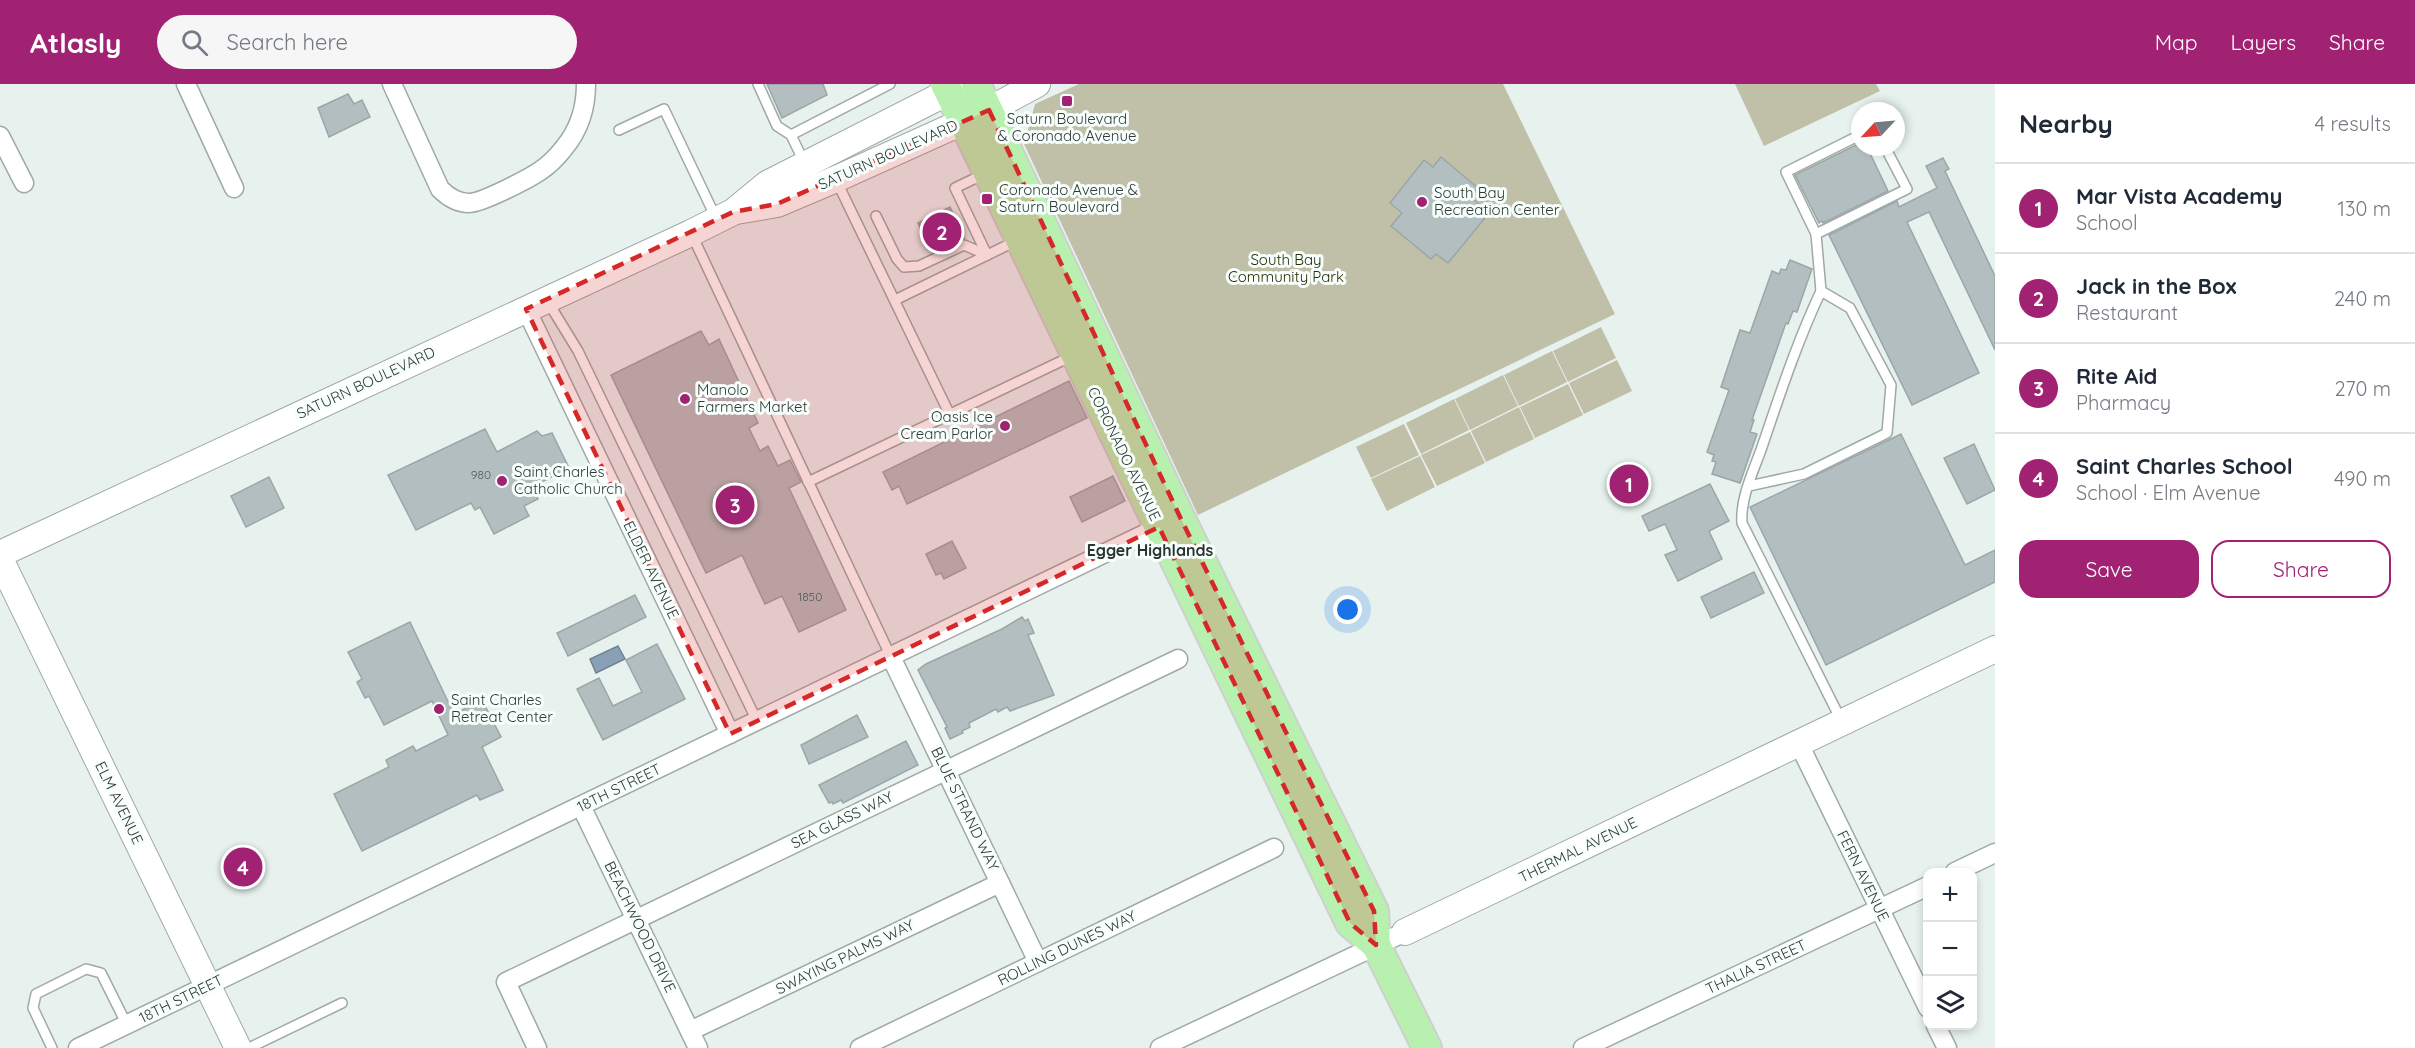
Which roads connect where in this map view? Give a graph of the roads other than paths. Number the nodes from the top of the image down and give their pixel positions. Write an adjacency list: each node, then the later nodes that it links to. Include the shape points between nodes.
1 (186, 84): 20 (street)
2 (392, 84): 3 (street, via 440,189 452,199 469,203 539,172 564,149 576,130 585,103)
3 (586, 84)
4 (758, 84): 12 (lane, via 777,126)
5 (890, 84): 12 (lane)
6 (976, 84): 9 (main road, CORONADO AVENUE)
7 (1037, 84): 9 (main road, SATURN BOULEVARD)
8 (952, 87): 10 (main road, CORONADO AVENUE); 16 (main road, SATURN BOULEVARD)
9 (989, 110): 10 (main road, SATURN BOULEVARD); 34 (main road, CORONADO AVENUE)
10 (962, 121): 17 (main road, CORONADO AVENUE); 18 (main road, SATURN BOULEVARD)
11 (619, 130): 21 (lane, via 663,109)
12 (791, 135): 16 (lane)
13 (0, 136): 19 (street)
14 (1851, 140): 24 (lane, via 1786,172)
15 (1890, 156): 24 (lane, via 1907,189)
16 (805, 165): 21 (main road, SATURN BOULEVARD, via 767,184)
17 (987, 172): 25 (main road, CORONADO AVENUE); 26 (lane, via 956,188)
18 (836, 180): 21 (main road, SATURN BOULEVARD, via 777,204); 28 (lane)
19 (24, 183)
20 (234, 188)
21 (725, 216): 23 (main road, SATURN BOULEVARD)
22 (876, 216): 26 (lane, via 904,267 919,266 964,245)
23 (691, 233): 29 (main road, SATURN BOULEVARD); 32 (lane)
24 (1816, 234): 27 (lane)
25 (1020, 239): 26 (lane); 30 (main road, CORONADO AVENUE)
26 (987, 255): 28 (lane)
27 (1821, 291): 33 (lane, via 1799,338); 33 (lane, via 1850,309 1891,384 1887,433 1804,474)
28 (895, 300): 31 (lane)
29 (537, 304): 35 (main road, SATURN BOULEVARD); 40 (lane, via 578,351); 42 (street, ELDER AVENUE)
30 (1076, 354): 31 (lane); 34 (main road, CORONADO AVENUE)
31 (950, 415): 32 (lane)
32 (808, 482): 38 (lane)
33 (1749, 486): 41 (lane, via 1741,513 1743,523)
34 (1170, 522): 38 (street, 18TH STREET); 54 (main road, CORONADO AVENUE, via 1374,911)
35 (0, 554)
36 (0, 559): 56 (main road, ELM AVENUE)
37 (1995, 649): 41 (main road, THERMAL AVENUE)
38 (891, 657): 40 (street, 18TH STREET); 44 (street, BLUE STRAND WAY)
39 (1179, 659): 44 (street, SEA GLASS WAY)
40 (757, 721): 42 (street, 18TH STREET)
41 (1842, 723): 43 (main road, THERMAL AVENUE)
42 (730, 734): 45 (street, 18TH STREET)
43 (1799, 744): 51 (street, FERN AVENUE); 53 (main road, THERMAL AVENUE)
44 (946, 771): 49 (street, BLUE STRAND WAY); 52 (street, SEA GLASS WAY)
45 (581, 806): 52 (street, BEACHWOOD DRIVE); 56 (street, 18TH STREET)
46 (1274, 848): 55 (street, ROLLING DUNES WAY)
47 (1995, 853): 48 (street)
48 (1965, 868)
49 (1000, 883): 55 (street, BLUE STRAND WAY); 61 (street, SWAYING PALMS WAY)
50 (1923, 888): 51 (street, THALIA STREET)
51 (1879, 909): 57 (street, FERN AVENUE); 72 (street, THALIA STREET)
52 (636, 919): 61 (street, BEACHWOOD DRIVE); 67 (street, SEA GLASS WAY, via 506,982)
53 (1405, 932): 54 (street, THERMAL AVENUE)
54 (1376, 945): 70 (street, THERMAL AVENUE); 71 (main road, CORONADO AVENUE)
55 (1038, 962): 62 (street, ROLLING DUNES WAY)
56 (208, 986): 59 (street, 18TH STREET); 65 (main road, ELM AVENUE)
57 (1923, 998)
58 (342, 1003): 66 (lane)
59 (127, 1024): 63 (lane, via 101,973 86,969 36,994 33,1008); 64 (street, 18TH STREET)
60 (1938, 1030): 73 (street)
61 (690, 1031): 68 (street, BEACHWOOD DRIVE)
62 (887, 1042): 69 (street, ROLLING DUNES WAY)
63 (52, 1048)
64 (78, 1048)
65 (238, 1048)
66 (249, 1048)
67 (537, 1048)
68 (698, 1048)
69 (860, 1048)
70 (1160, 1048)
71 (1427, 1048)
72 (1583, 1048)
73 (1947, 1048)

